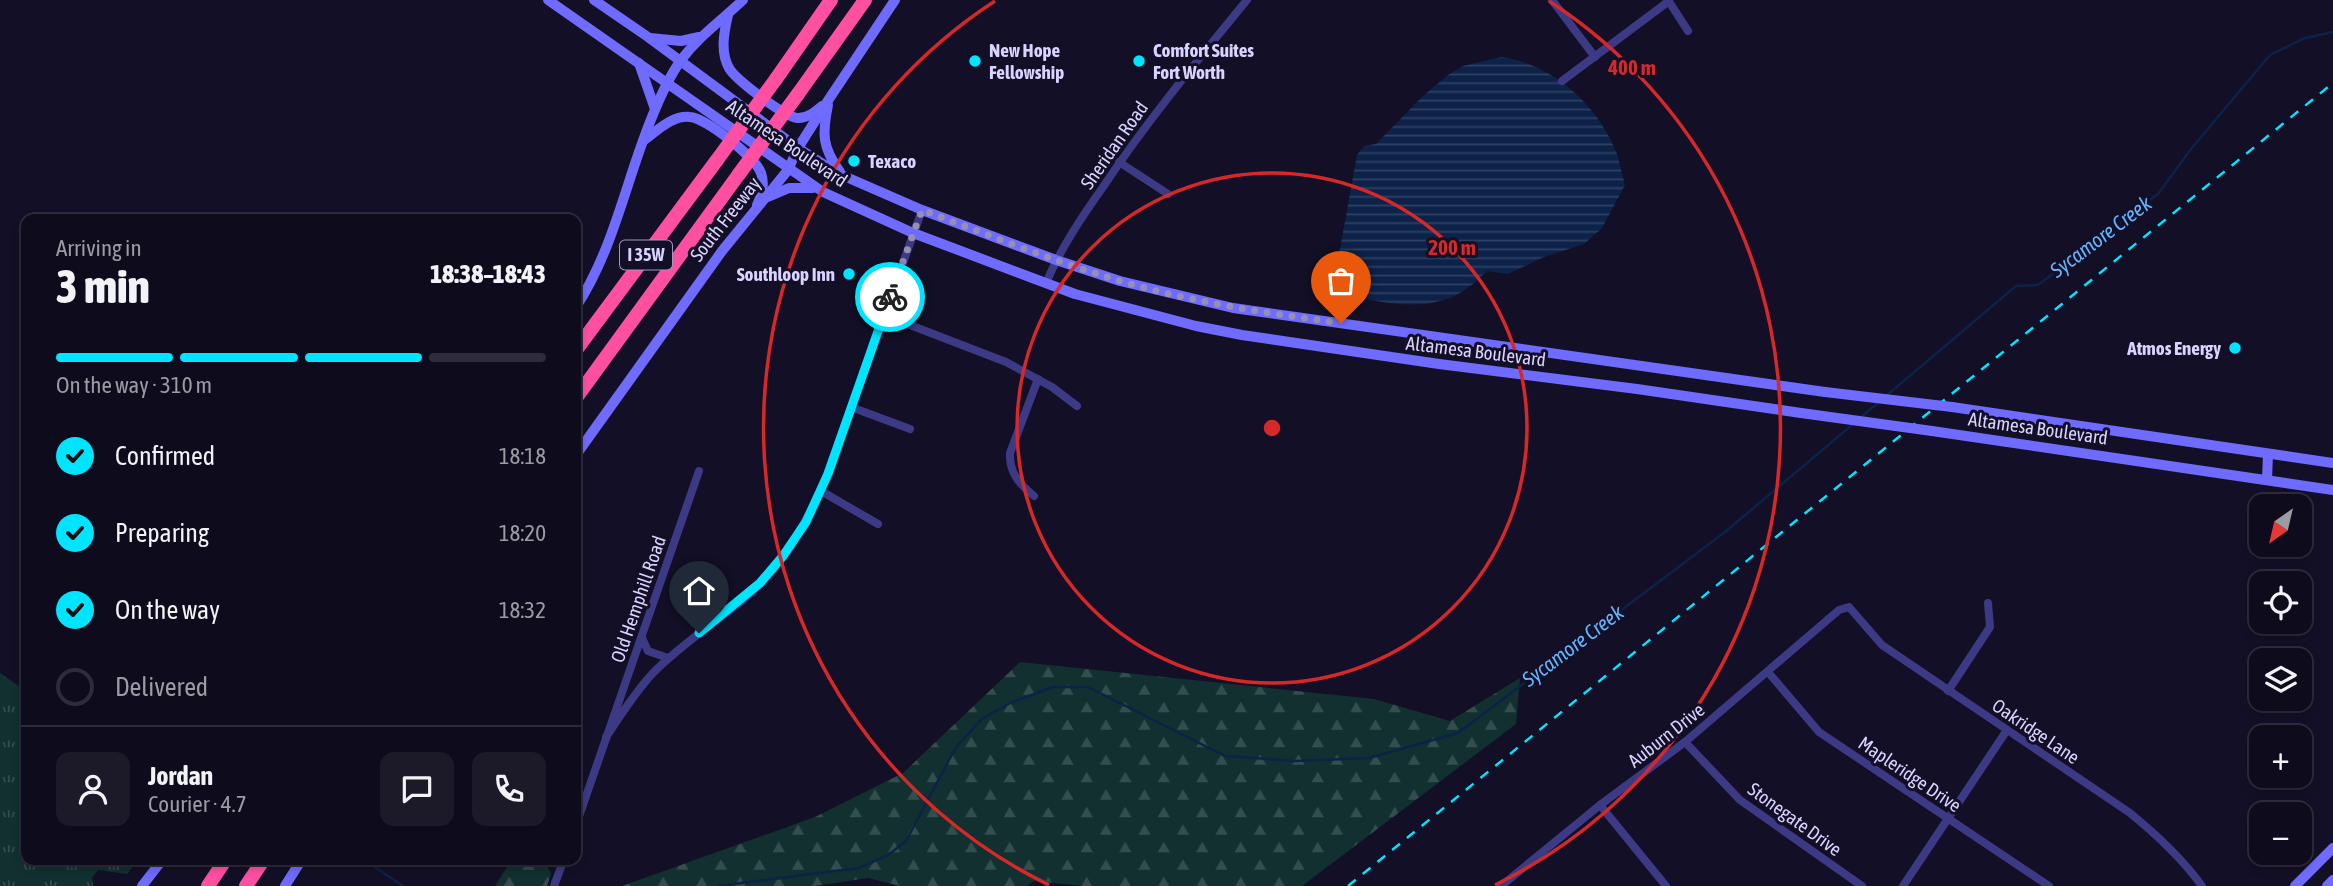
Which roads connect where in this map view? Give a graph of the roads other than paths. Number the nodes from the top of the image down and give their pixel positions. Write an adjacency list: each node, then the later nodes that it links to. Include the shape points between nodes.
1 (548, 0): 16 (main road, Altamesa Boulevard)
2 (594, 0): 12 (main road, Altamesa Boulevard)
3 (743, 0): 10 (main road)
4 (831, 0): 36 (highway, I 35W, bridge)
5 (864, 0): 38 (highway, South Freeway / I 35W, bridge)
6 (895, 0): 19 (main road, South Freeway)
7 (1247, 0): 23 (street, Sheridan Road)
8 (1552, 0): 14 (street)
9 (1668, 1): 11 (street); 14 (street)
10 (728, 15): 13 (main road); 19 (main road, via 724,54 743,83 797,119 813,114)
11 (1688, 30)
12 (648, 37): 13 (main road, via 681,41); 15 (main road, Altamesa Boulevard)
13 (699, 37): 15 (main road)
14 (1595, 57): 18 (street)
15 (680, 61): 17 (main road); 22 (main road, Altamesa Boulevard)
16 (639, 62): 17 (main road, Altamesa Boulevard); 20 (main road)
17 (668, 82): 20 (main road); 24 (main road, Altamesa Boulevard)
18 (1562, 82)
19 (829, 99): 22 (main road, South Freeway); 25 (main road, via 824,141)
20 (655, 109): 21 (main road)
21 (641, 142): 30 (main road, via 680,117 708,124 757,164 762,193); 34 (main road, via 611,236)
22 (798, 148): 24 (main road, South Freeway); 25 (main road, Altamesa Boulevard)
23 (1119, 162): 27 (street); 32 (street, Sheridan Road)
24 (788, 170): 26 (main road, Altamesa Boulevard); 28 (main road, South Freeway)
25 (842, 175): 29 (main road, Altamesa Boulevard)
26 (818, 189): 28 (main road, via 789,188); 31 (main road, Altamesa Boulevard)
27 (1168, 194)
28 (766, 199): 30 (main road, South Freeway)
29 (922, 210): 31 (street, Old Hemphill Road); 32 (main road, Altamesa Boulevard)
30 (751, 216): 42 (main road, South Freeway)
31 (913, 233): 33 (main road, Altamesa Boulevard); 35 (street, Old Hemphill Road)
32 (1056, 260): 33 (street, Sheridan Road); 43 (main road, Altamesa Boulevard, bridge, via 1233,308)
33 (1046, 283): 46 (main road, Altamesa Boulevard, bridge, via 1113,305 1242,335)
34 (581, 298)
35 (884, 315): 37 (street); 40 (street, Old Hemphill Road)
36 (581, 343)
37 (1038, 379): 39 (street); 49 (street, via 1010,453 1017,480)
38 (581, 391)
39 (1077, 406)
40 (851, 407): 41 (street); 47 (street, Old Hemphill Road)
41 (910, 429)
42 (581, 448)
43 (2268, 454): 44 (main road, Altamesa Boulevard); 46 (main road)
44 (2333, 463)
45 (699, 471): 53 (street, Old Hemphill Road)
46 (2266, 480): 48 (main road, Altamesa Boulevard)
47 (821, 491): 50 (street); 54 (street, Old Hemphill Road, via 795,541 766,577)
48 (2333, 491)
49 (1034, 496)
50 (878, 524)
51 (1988, 603): 56 (street, via 1990,626)
52 (1849, 607): 55 (street, Auburn Drive, via 1839,610); 56 (street, Oakridge Lane, via 1882,645)
53 (642, 637): 54 (street, via 648,651); 58 (street, Old Hemphill Road)
54 (668, 659): 58 (street, Old Hemphill Road, via 635,694)
55 (1768, 672): 59 (street, Auburn Drive); 62 (street, Mapleridge Drive, via 1819,732)
56 (1948, 691): 57 (street, Oakridge Lane)
57 (2007, 730): 62 (street); 83 (street, Oakridge Lane, via 2130,813 2162,839)
58 (606, 737): 61 (street, Old Hemphill Road)
59 (1685, 741): 60 (street, Auburn Drive); 80 (street, Stonegate Drive, via 1740,800)
60 (1600, 805): 78 (street, Auburn Drive); 79 (street)
61 (581, 810)
62 (1948, 818): 81 (street); 82 (street, Mapleridge Drive)
63 (2333, 848): 84 (main road)
64 (158, 865): 72 (main road)
65 (221, 865): 73 (highway)
66 (221, 865): 74 (highway)
67 (261, 865): 75 (highway); 76 (highway)
68 (298, 865): 77 (main road)
69 (562, 865): 71 (street)
70 (2333, 880): 85 (main road)
71 (555, 884)
72 (142, 886)
73 (197, 886)
74 (208, 886)
75 (246, 886)
76 (256, 886)
77 (285, 886)
78 (1501, 886)
79 (1666, 886)
80 (1862, 886)
81 (1903, 886)
82 (2049, 886)
83 (2202, 886)
84 (2295, 886)
85 (2328, 886)

